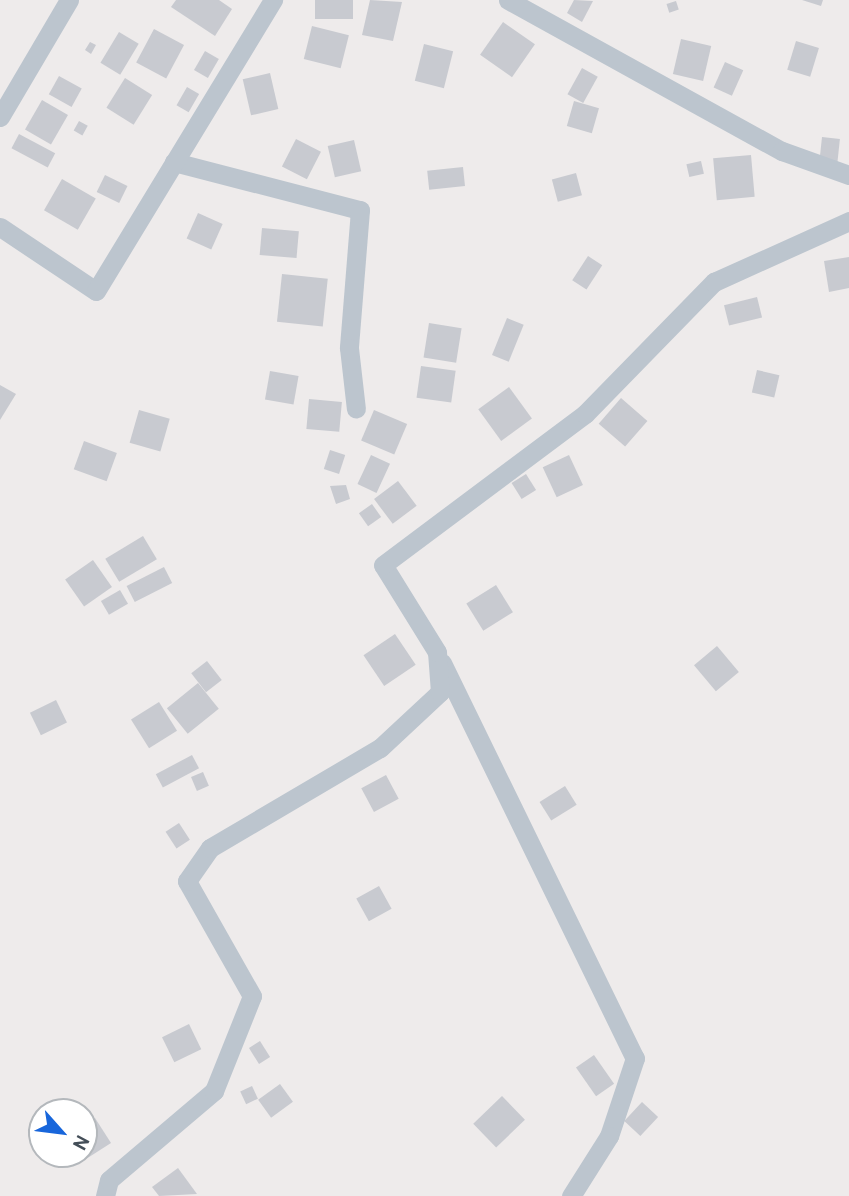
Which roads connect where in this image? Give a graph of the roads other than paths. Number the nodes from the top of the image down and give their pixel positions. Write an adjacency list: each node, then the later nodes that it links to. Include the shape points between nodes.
1 (69, 0): 4 (street)
2 (273, 0): 5 (street)
3 (508, 0): 6 (street, via 782,151)
4 (0, 117)
5 (174, 162): 8 (street, via 96,290); 9 (street, via 360,210 349,348)
6 (849, 175)
7 (849, 220): 10 (street, via 714,282 584,414 383,565)
8 (0, 227)
9 (356, 409)
10 (437, 652): 11 (street, via 440,692 380,748 210,848 187,881 252,996 214,1091 109,1180); 12 (street, via 635,1058 609,1136)
11 (105, 1196)
12 (571, 1196)

